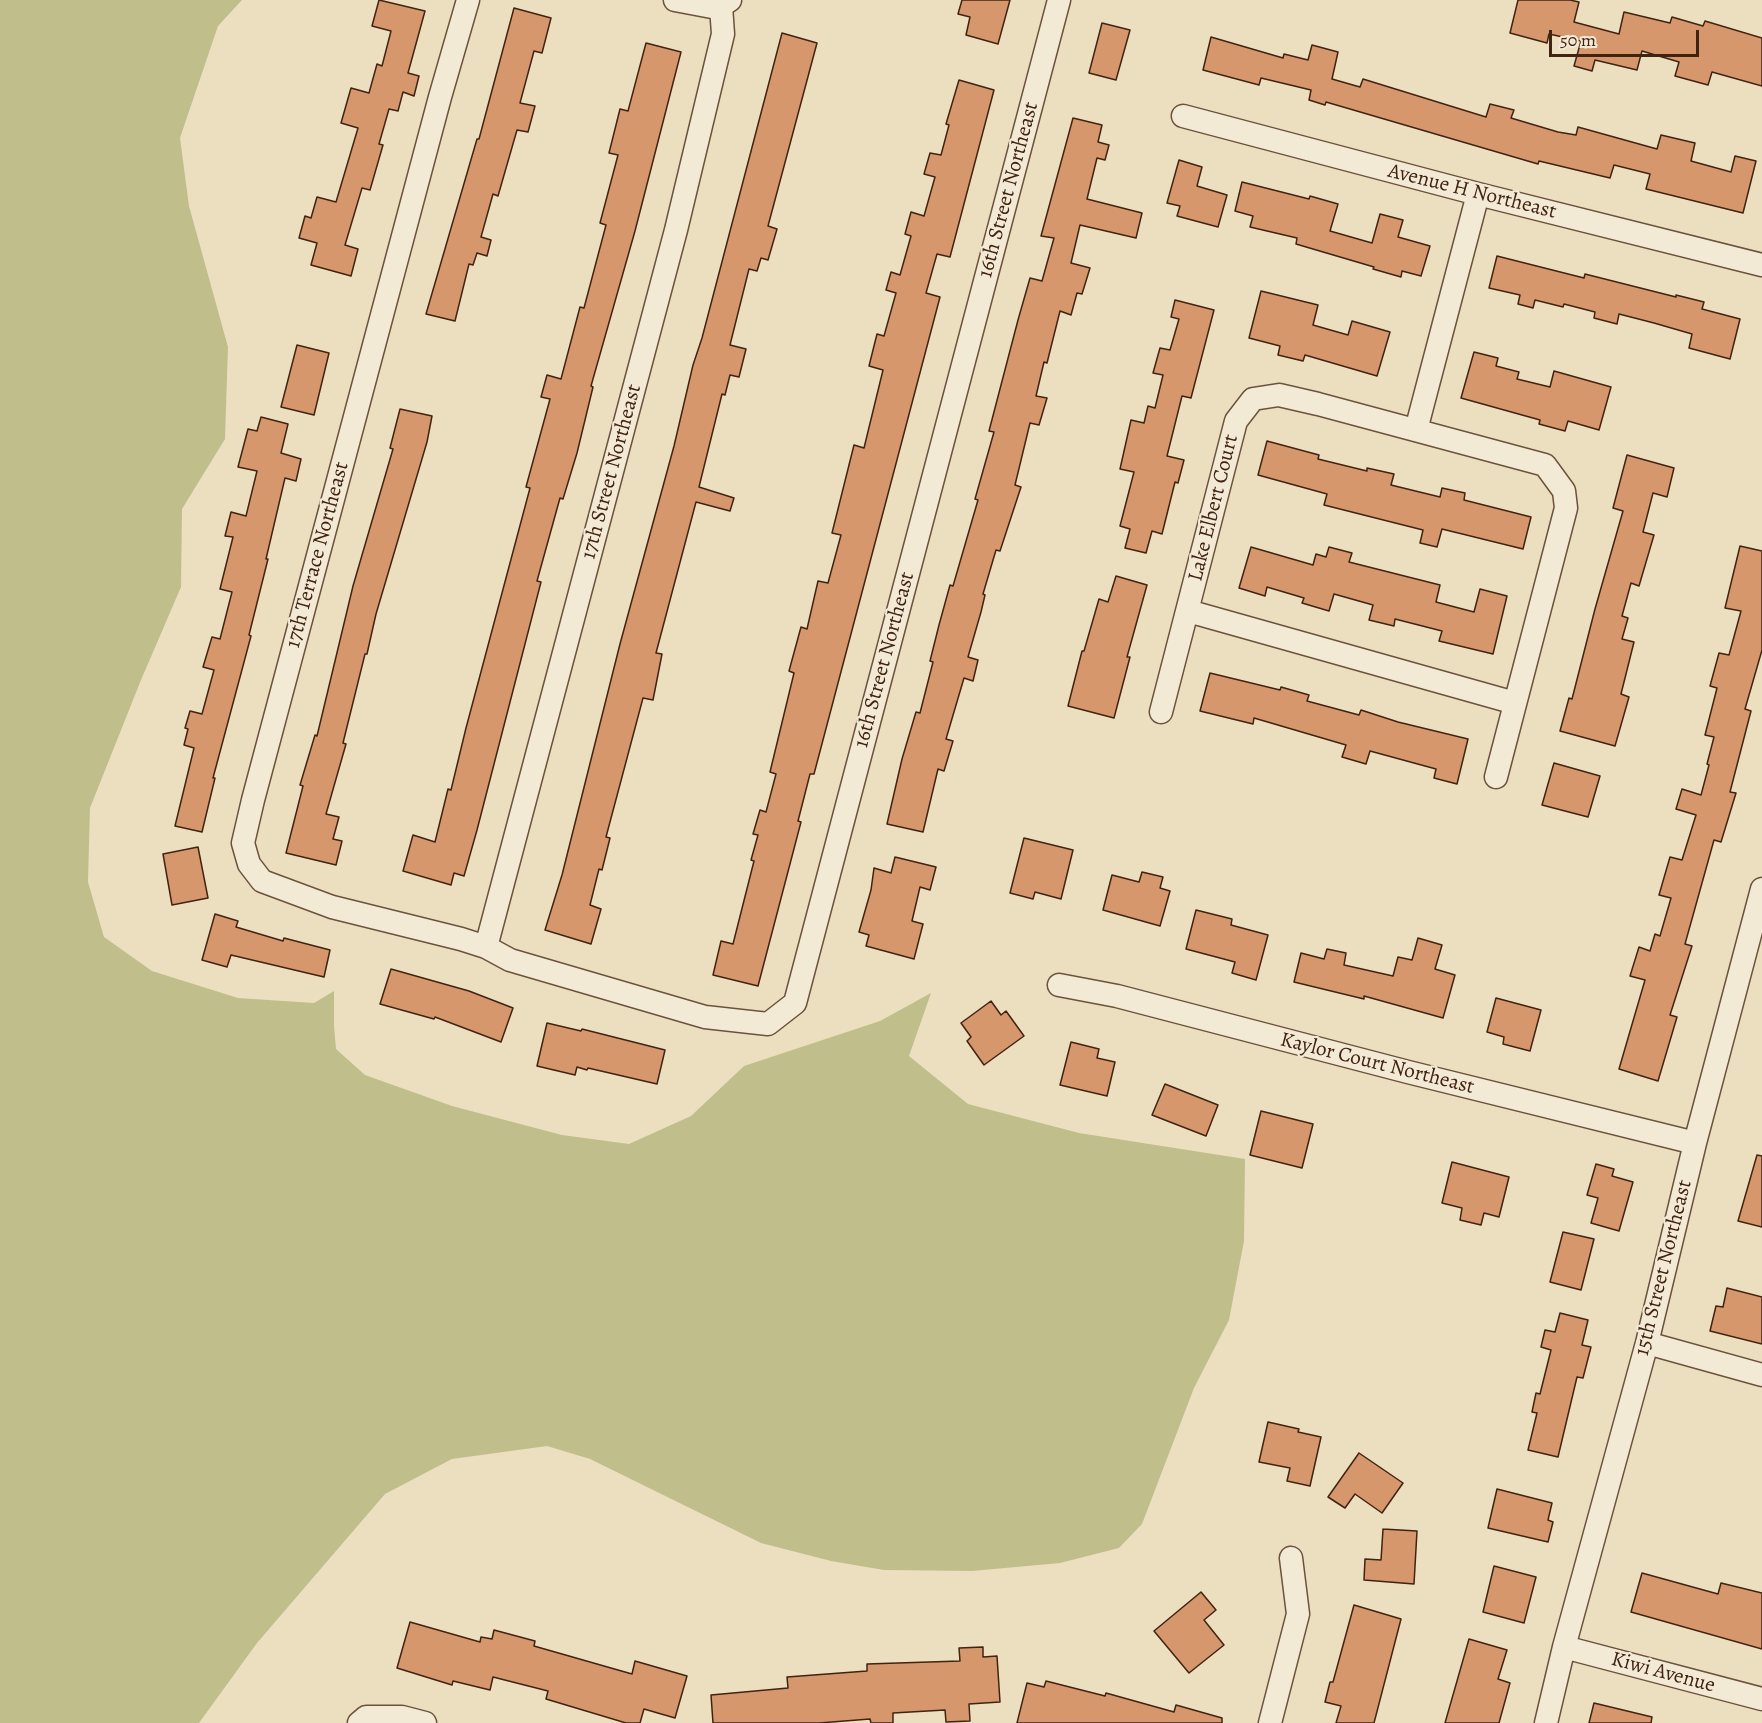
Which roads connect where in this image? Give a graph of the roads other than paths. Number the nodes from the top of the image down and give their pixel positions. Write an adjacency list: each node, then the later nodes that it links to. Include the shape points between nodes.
1 (468, 0): 14 (street, 17th Terrace Northeast, via 243,843 249,864 262,881 332,907)
2 (675, 0): 4 (street, via 712,7)
3 (1059, 0): 14 (street, 16th Street Northeast, via 795,1003 768,1024 705,1017 510,960)
4 (726, 3): 14 (street, 17th Street Northeast, via 723,34 676,230)
5 (1184, 116): 6 (street, Avenue H Northeast)
6 (1478, 194): 7 (street, Avenue H Northeast); 8 (street)
7 (1762, 265)
8 (1416, 430): 9 (street, Lake Elbert Court, via 1280,395 1253,399 1236,421); 10 (street, Lake Elbert Court, via 1545,465 1564,491 1566,508)
9 (1188, 611): 10 (street, Lake Elbert Court); 11 (street, Lake Elbert Court)
10 (1515, 703): 12 (street, Lake Elbert Court)
11 (1161, 712)
12 (1496, 777)
13 (1762, 889): 16 (street, 15th Street Northeast)
14 (486, 947)
15 (1059, 985): 16 (street, Kaylor Court Northeast, via 1117,996)
16 (1695, 1143): 17 (street, 15th Street Northeast)
17 (1647, 1343): 18 (street); 20 (street, 15th Street Northeast)
18 (1762, 1376)
19 (1291, 1558): 24 (street, via 1298,1614)
20 (1564, 1647): 21 (street, Kiwi Avenue); 25 (street, 15th Street Northeast)
21 (1762, 1699)
22 (362, 1720): 23 (street, via 402,1717)
23 (425, 1723)
24 (1270, 1723)
25 (1546, 1723)

